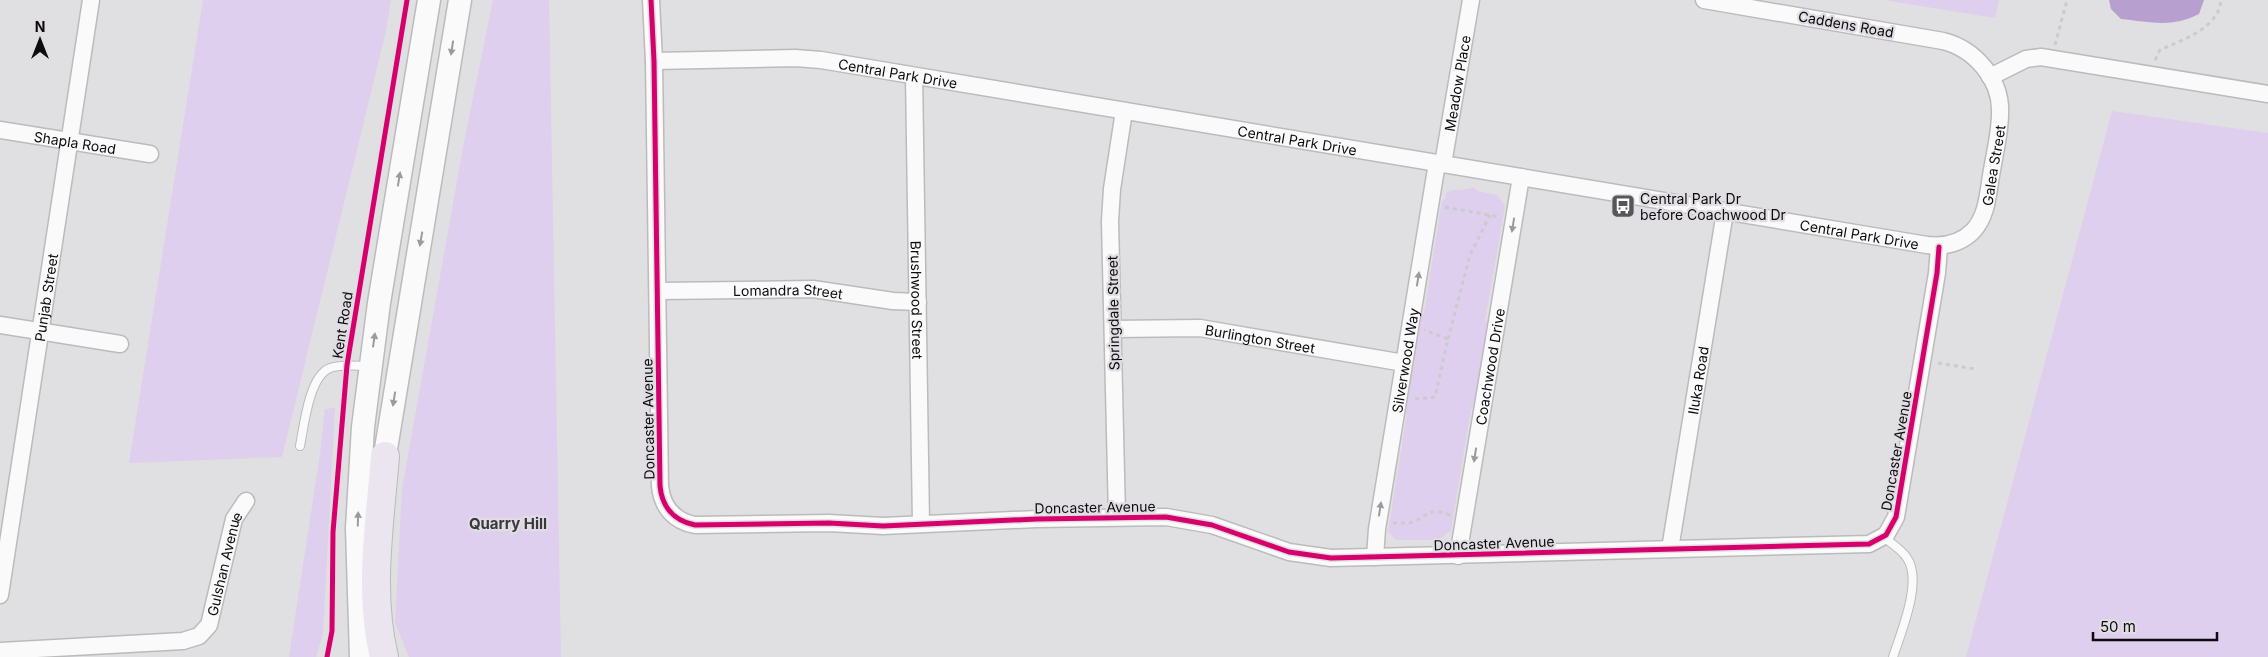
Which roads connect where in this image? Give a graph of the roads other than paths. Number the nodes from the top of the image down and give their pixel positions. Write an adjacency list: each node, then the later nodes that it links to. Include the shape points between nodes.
1 (91, 0): 13 (street, Punjab Street)
2 (429, 0): 26 (main road, one-way to 2)
3 (460, 0): 28 (main road, one-way to 28)
4 (651, 0): 7 (street, Doncaster Avenue)
5 (1471, 0): 15 (street, Meadow Place)
6 (1704, 0): 8 (street, Caddens Road, via 1944,41 1965,49)
7 (654, 61): 9 (street, Central Park Drive, via 808,59); 19 (street, Doncaster Avenue)
8 (1986, 71): 10 (street, via 2041,57); 18 (street, Galea Street, via 1998,96 2000,114 1984,211 1968,236)
9 (914, 76): 11 (street, Central Park Drive); 20 (street, Brushwood Street)
10 (2268, 94)
11 (1124, 111): 15 (street, Central Park Drive); 22 (street, Springdale Street, via 1111,204)
12 (0, 130): 13 (street, Shapla Road)
13 (69, 140): 14 (street, Shapla Road); 23 (street, Punjab Street)
14 (150, 154)
15 (1440, 164): 16 (street, Central Park Drive); 25 (street, Silverwood Way, one-way to 15)
16 (1521, 177): 17 (street, Central Park Drive); 34 (street, Coachwood Drive, one-way to 34)
17 (1726, 212): 18 (street, Central Park Drive); 33 (street, Iluka Road)
18 (1939, 246): 32 (street, Doncaster Avenue, via 1938,273 1898,509 1893,525)
19 (658, 291): 20 (street, Lomandra Street, via 814,289); 31 (street, Doncaster Avenue, via 660,486 663,502 673,515 688,524 703,526)
20 (918, 302): 31 (street, Brushwood Street)
21 (0, 325): 23 (street)
22 (1113, 329): 25 (street, Burlington Street, via 1200,328); 30 (street, Springdale Street)
23 (41, 331): 24 (street); 36 (street, Punjab Street)
24 (120, 344)
25 (1404, 363): 35 (street, Silverwood Way, one-way to 25, via 1377,529)
26 (370, 366): 27 (lane, via 347,365 329,368 321,374 312,389); 37 (main road, one-way to 26, via 359,479)
27 (300, 446)
28 (385, 456): 37 (main road); 40 (highway, via 376,573 376,612)
29 (246, 501): 38 (street, Gulshan Avenue, via 234,519 211,620 199,636 183,641)
30 (1117, 517): 31 (street, Doncaster Avenue); 35 (street, Doncaster Avenue, via 1198,521 1269,546 1312,556)
31 (921, 524)
32 (1884, 537): 33 (street, Doncaster Avenue, via 1861,545); 41 (lane, via 1907,558 1913,574 1912,591)
33 (1670, 549): 34 (street, Doncaster Avenue)
34 (1458, 556): 35 (street, Doncaster Avenue)
35 (1376, 557)
36 (0, 595)
37 (360, 603): 39 (main road)
38 (0, 651)
39 (361, 657)
40 (384, 657)
41 (1894, 657)

